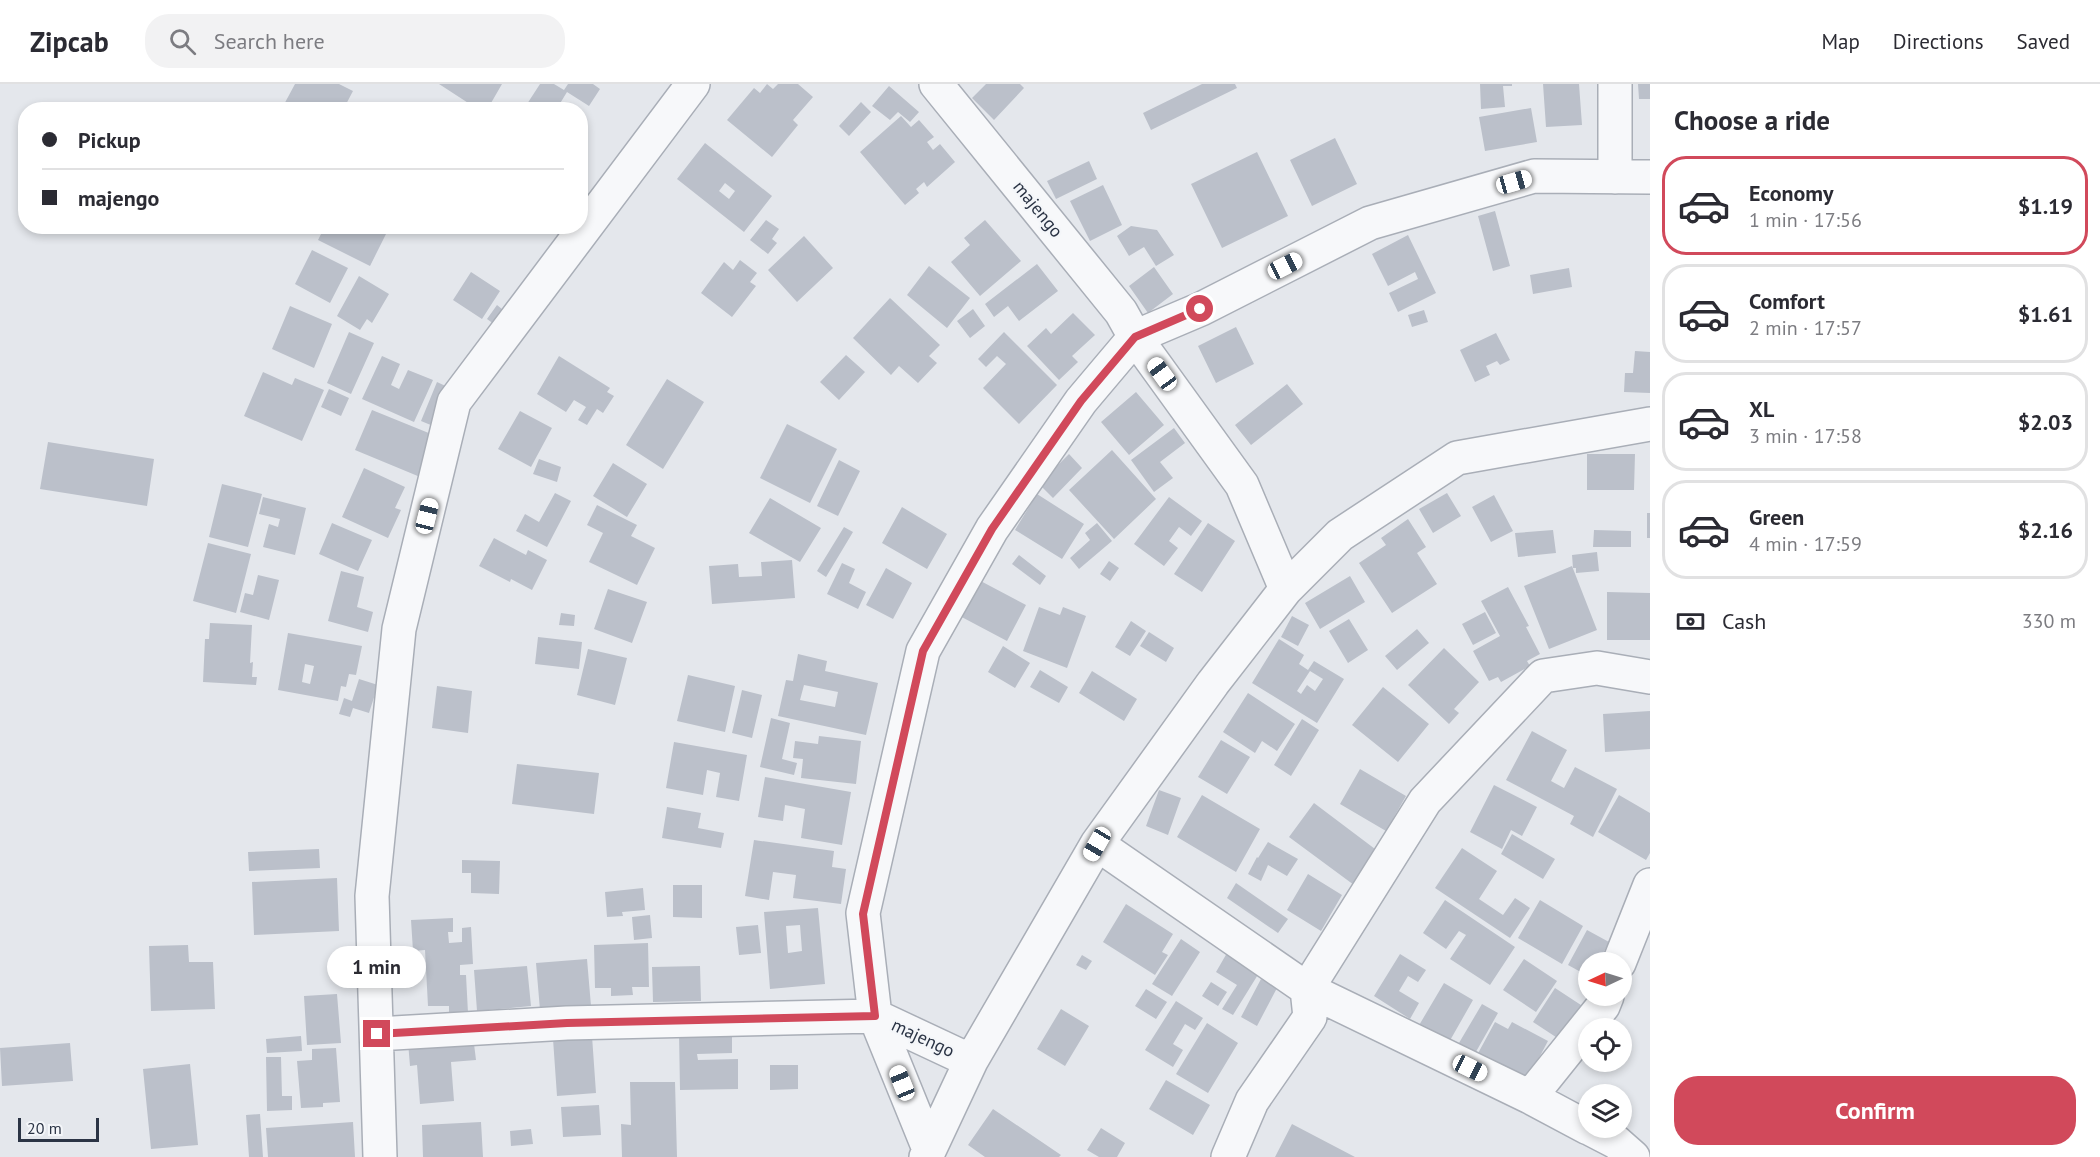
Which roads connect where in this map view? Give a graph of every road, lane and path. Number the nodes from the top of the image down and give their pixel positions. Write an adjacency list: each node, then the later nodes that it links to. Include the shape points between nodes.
1 (693, 84): 6 (street)
2 (936, 84): 8 (street, majengo, via 1120,312)
3 (1615, 84): 4 (street)
4 (1615, 177): 5 (street); 8 (street, via 1534,176 1370,224)
5 (1650, 177)
6 (588, 224)
7 (580, 234): 18 (street, via 454,402 399,630 372,896)
8 (1135, 337): 10 (street, majengo, via 1242,485); 17 (street, majengo, via 1081,401 992,529 923,651 863,914)
9 (1650, 424): 10 (street, via 1457,458 1340,535)
10 (1286, 589): 12 (street)
11 (1650, 677): 15 (street, via 1598,668 1543,676 1425,801)
12 (1097, 844): 15 (street); 19 (street)
13 (1650, 887): 14 (street)
14 (1623, 952)
15 (1307, 989): 20 (street); 25 (street, via 1310,1017 1252,1101)
16 (1603, 1006): 20 (street)
17 (875, 1016): 18 (street, majengo, via 567,1023); 19 (street, majengo); 23 (street, majengo)
18 (377, 1034): 24 (street)
19 (971, 1061): 23 (street)
20 (1530, 1097): 21 (street)
21 (1578, 1122)
22 (1608, 1138): 26 (street)
23 (927, 1153)
24 (380, 1157)
25 (1228, 1157)
26 (1633, 1157)

